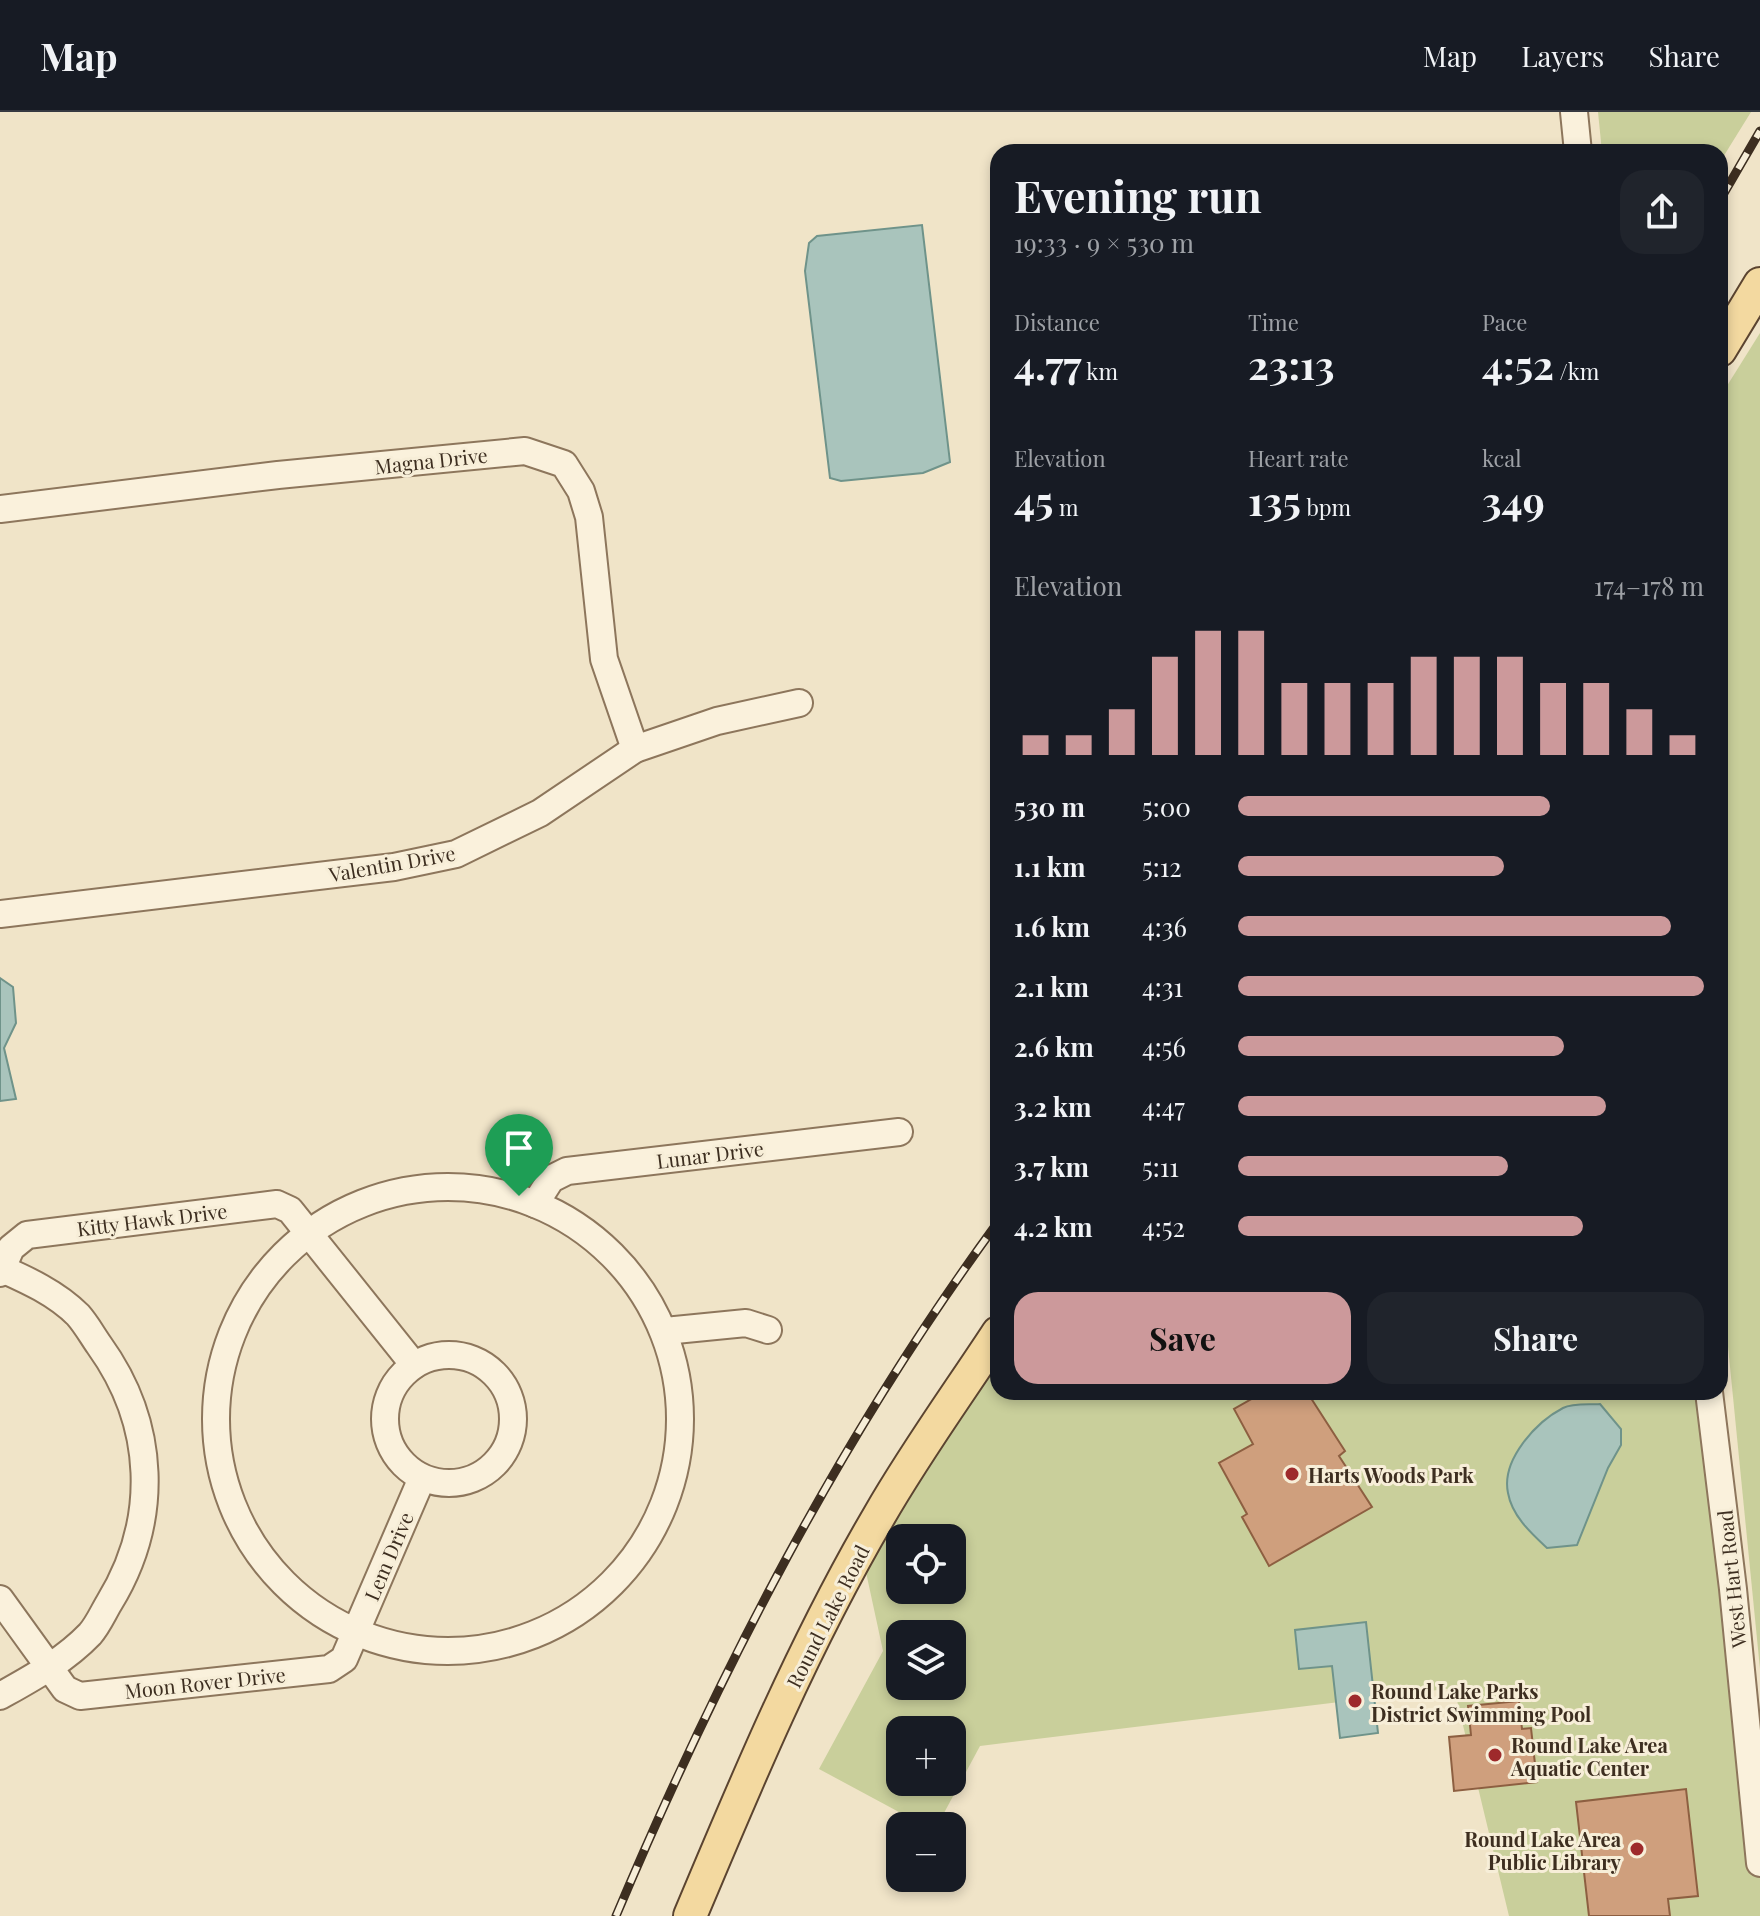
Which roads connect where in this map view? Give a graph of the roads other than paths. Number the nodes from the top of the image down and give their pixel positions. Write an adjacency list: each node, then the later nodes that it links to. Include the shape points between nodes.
1 (1574, 112): 2 (street)
2 (1577, 144)
3 (1760, 284): 4 (main road)
4 (1728, 337)
5 (0, 509): 7 (street, Magna Drive, via 525,451 564,464 589,517 604,659)
6 (799, 703): 7 (street, Valentin Drive, via 717,721)
7 (635, 749): 8 (street, Valentin Drive, via 540,813 456,854 394,867)
8 (0, 914)
9 (899, 1132): 10 (street, Lunar Drive, via 567,1171 551,1179)
10 (535, 1204): 11 (street, via 519,1196 460,1187 400,1192 342,1212); 14 (street, via 605,1246 640,1288)
11 (308, 1234): 12 (street, Kitty Hawk Drive, via 290,1210 277,1204 27,1235 11,1248); 16 (street); 20 (street, via 250,1294 229,1338 218,1383 218,1435 227,1487 244,1530 269,1568 301,1600)
12 (1, 1270): 21 (street, via 39,1286 78,1316 132,1402 142,1444 145,1496 136,1548 91,1632)
13 (768, 1330): 14 (street, via 746,1323)
14 (665, 1331): 20 (street, via 677,1376 680,1431 674,1474 661,1513 634,1556 587,1603 541,1632 490,1647 441,1651 390,1646)
15 (990, 1345): 24 (main road, Round Lake Road, via 879,1515 824,1619 764,1739)
16 (414, 1365): 18 (street, via 389,1395 386,1433 393,1452); 18 (street, via 434,1356 478,1361 507,1393 513,1414 511,1436 485,1472 465,1481)
17 (1710, 1400): 23 (street, West Hart Road)
18 (422, 1478): 20 (street, Lem Drive)
19 (0, 1599): 21 (street, Moon Rover Drive)
20 (354, 1635): 21 (street, Moon Rover Drive, via 344,1659 329,1669 80,1696 65,1689)
21 (50, 1668): 22 (street)
22 (0, 1696)
23 (1760, 1863)
24 (690, 1916)

